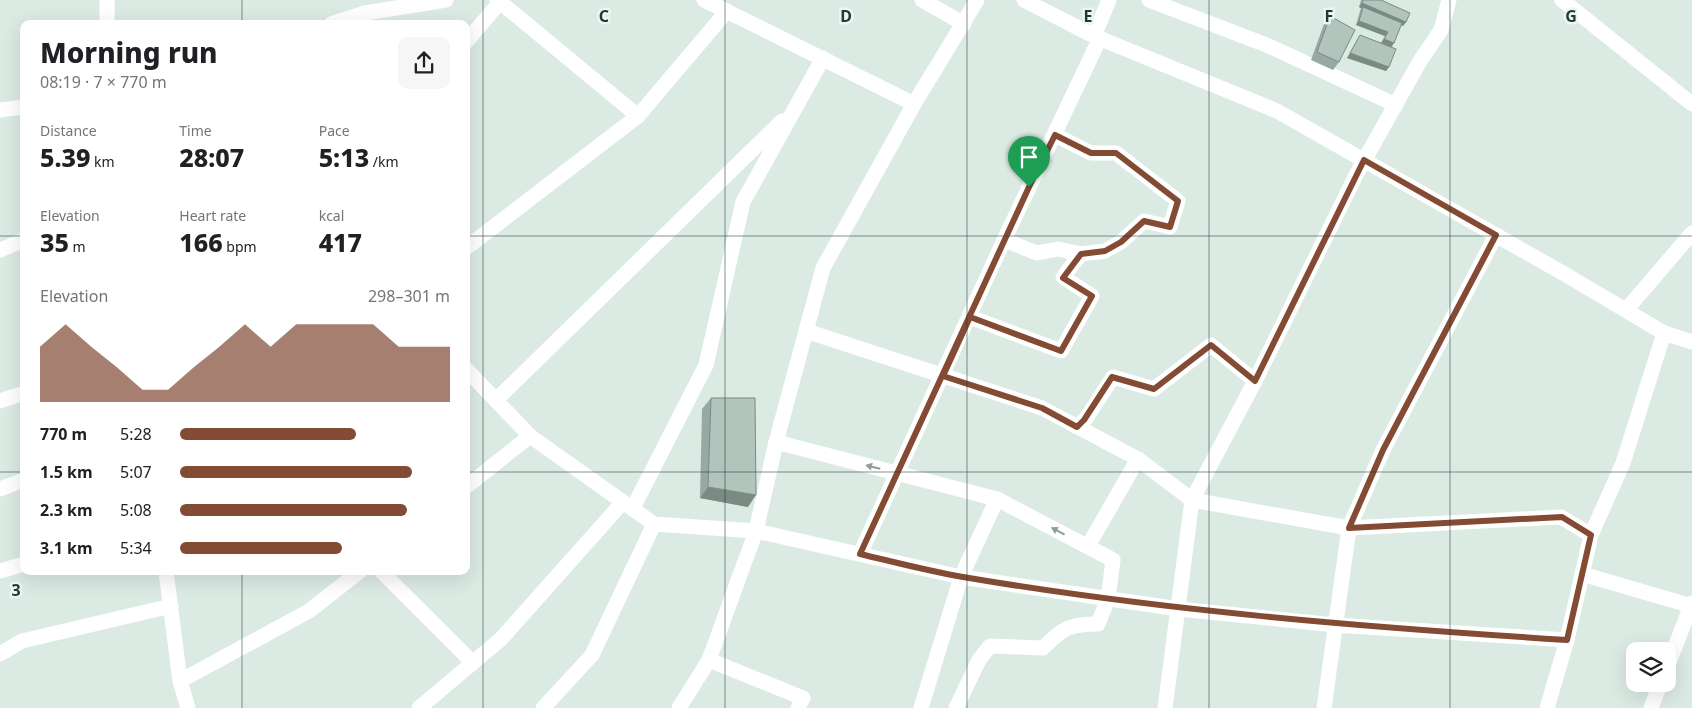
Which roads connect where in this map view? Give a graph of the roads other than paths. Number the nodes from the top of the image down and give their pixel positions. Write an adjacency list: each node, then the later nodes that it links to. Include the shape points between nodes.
1 (107, 0): 13 (street)
2 (446, 0): 14 (street, via 365,13)
3 (704, 0): 12 (street)
4 (922, 0): 15 (street)
5 (977, 0): 15 (street)
6 (1024, 0): 17 (street)
7 (1109, 0): 17 (street)
8 (1148, 0): 21 (street, via 1269,46)
9 (1449, 0): 21 (street, via 1441,30)
10 (1562, 0): 20 (street)
11 (499, 1): 16 (street); 25 (street)
12 (727, 11): 18 (street); 25 (street)
13 (107, 20)
14 (343, 20)
15 (964, 24): 19 (street)
16 (470, 37)
17 (1097, 37): 26 (street); 27 (street, via 1277,111)
18 (823, 58): 19 (street); 23 (street)
19 (914, 104): 37 (street, via 823,268)
20 (1692, 104)
21 (1396, 105): 27 (street)
22 (20, 108): 24 (street)
23 (795, 108): 44 (street); 56 (street, via 743,202 706,365)
24 (0, 110)
25 (638, 116): 32 (street)
26 (1055, 135): 30 (street); 34 (street, via 1091,153 1116,153 1178,201 1170,227 1144,221 1121,242 1105,251)
27 (1364, 160): 29 (street); 42 (street)
28 (1692, 233): 35 (street)
29 (1496, 235): 35 (street); 58 (street, via 1383,450)
30 (1004, 240): 34 (street, via 1037,253 1058,249); 36 (street)
31 (20, 242): 33 (street)
32 (470, 245)
33 (0, 250)
34 (1081, 254): 36 (street, via 1063,278 1092,296 1061,351)
35 (1626, 310): 38 (street)
36 (970, 317): 41 (street)
37 (806, 331): 41 (street); 48 (street)
38 (1664, 333): 39 (street); 60 (street, via 1622,463)
39 (1692, 342)
40 (470, 372): 44 (street)
41 (943, 376): 46 (street, via 1042,408); 50 (street)
42 (1255, 381): 46 (street, via 1211,345 1154,389 1112,377); 55 (street)
43 (20, 394): 45 (street)
44 (496, 400): 47 (street)
45 (0, 401)
46 (1077, 427): 49 (street)
47 (530, 436): 52 (street); 56 (street)
48 (776, 442): 50 (street, one-way to 48); 59 (street)
49 (1138, 459): 55 (street); 61 (street)
50 (898, 474): 54 (street); 62 (street)
51 (20, 482): 53 (street)
52 (470, 484)
53 (0, 489)
54 (997, 499): 61 (street, one-way to 54); 69 (street)
55 (1192, 500): 58 (street); 73 (street)
56 (628, 505): 57 (street); 79 (street, via 501,639)
57 (654, 524): 59 (street); 84 (street, via 592,656)
58 (1349, 528): 60 (street, via 1562,517); 74 (street)
59 (756, 531): 62 (street); 78 (street)
60 (1591, 535): 65 (street)
61 (1088, 546): 70 (street, via 1113,560)
62 (860, 554): 69 (street)
63 (20, 565): 64 (street)
64 (0, 570)
65 (1582, 574): 71 (street); 75 (street)
66 (167, 575): 72 (street)
67 (355, 575): 80 (street, via 309,612)
68 (385, 575): 79 (street)
69 (961, 577): 70 (street); 87 (street)
70 (1108, 599): 73 (street); 88 (street, via 1098,624 1081,624 1061,630 1043,648 990,646 979,660)
71 (1692, 605): 76 (street)
72 (171, 606): 77 (street, via 22,641); 80 (street)
73 (1179, 609): 74 (street); 89 (street)
74 (1335, 625): 75 (street); 90 (street)
75 (1567, 640): 91 (street)
76 (1676, 645)
77 (0, 654)
78 (709, 660): 85 (street); 86 (street, via 803,698)
79 (472, 663): 83 (street)
80 (180, 681): 82 (street)
81 (1657, 692): 92 (street)
82 (188, 708)
83 (419, 708)
84 (543, 708)
85 (679, 708)
86 (798, 708)
87 (921, 708)
88 (956, 708)
89 (1165, 708)
90 (1324, 708)
91 (1547, 708)
92 (1651, 708)

